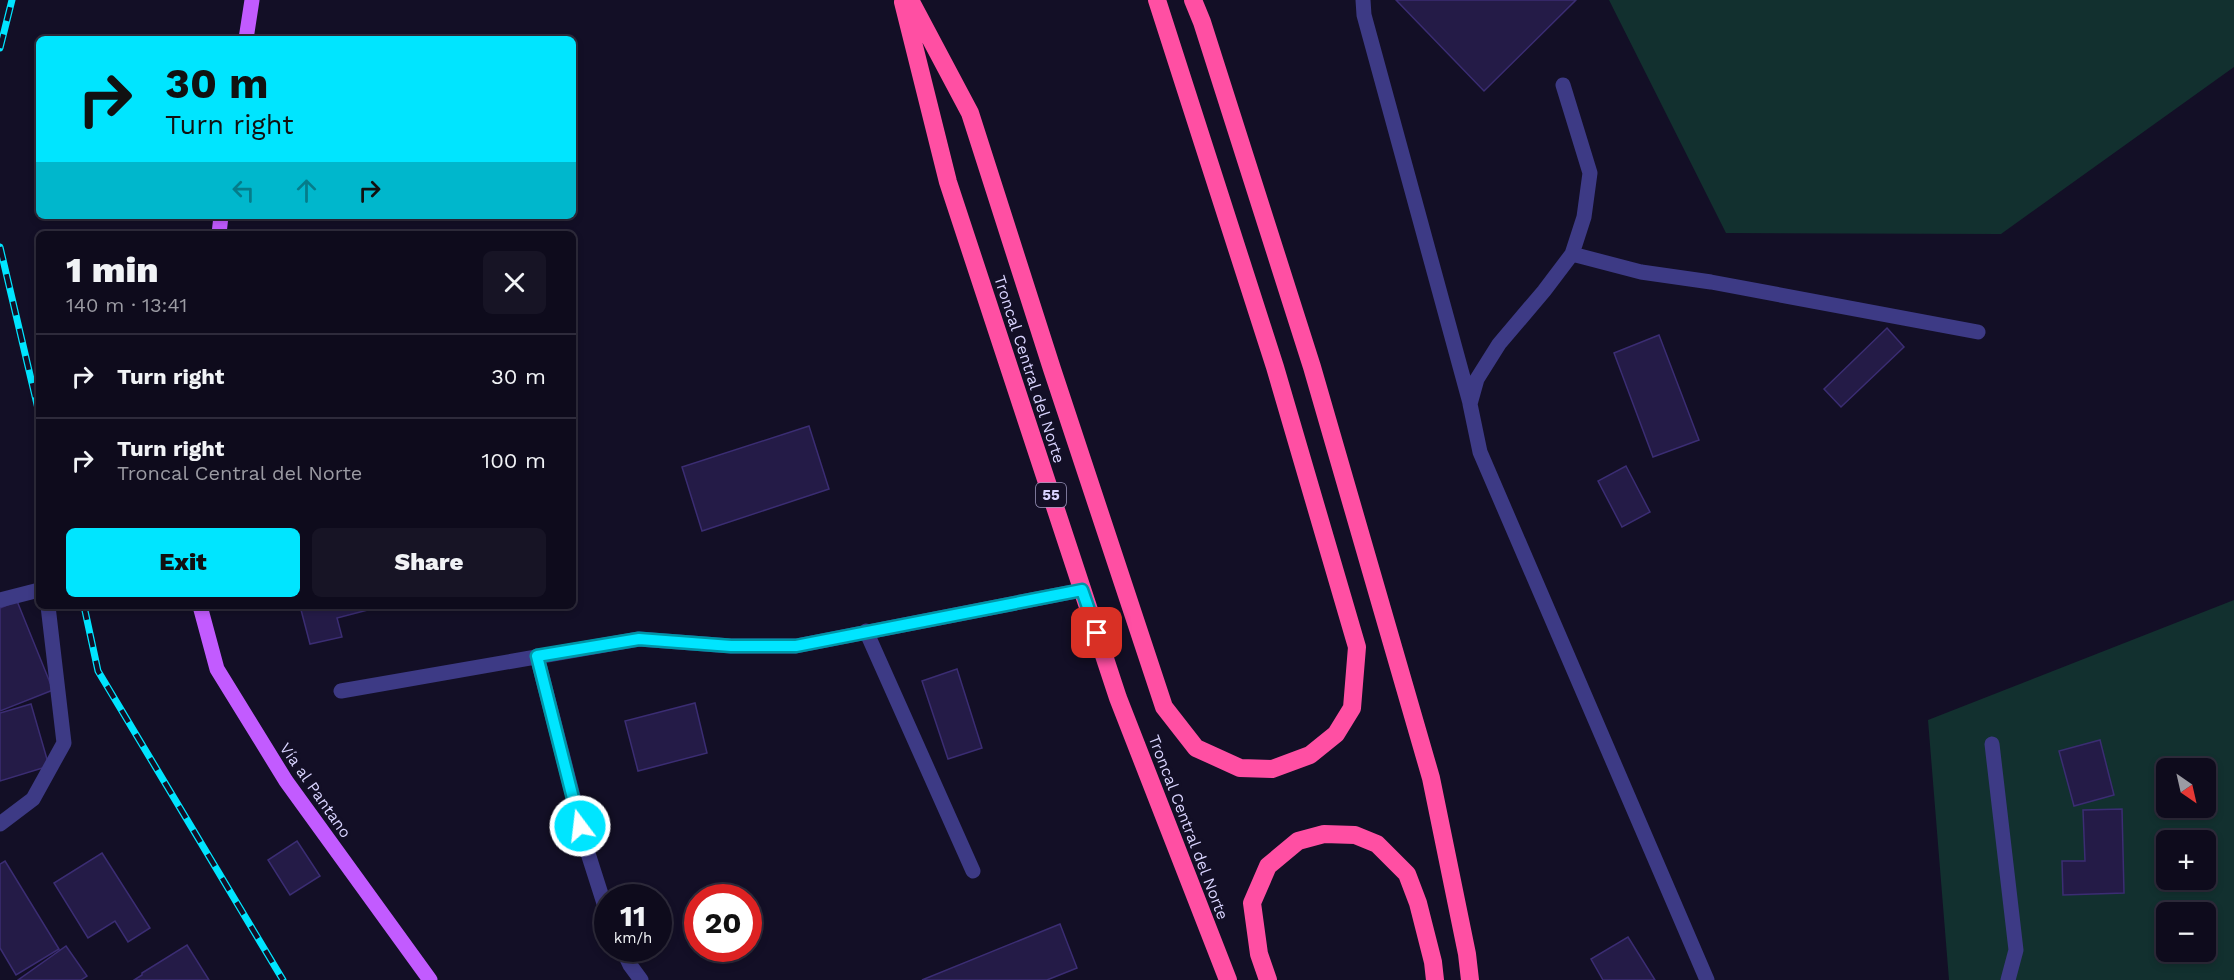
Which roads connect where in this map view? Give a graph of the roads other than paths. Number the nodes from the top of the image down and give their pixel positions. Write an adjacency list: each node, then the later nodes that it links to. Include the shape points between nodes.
1 (252, 0): 7 (main road)
2 (903, 0): 12 (highway, Troncal Central del Norte / 55, via 948,182)
3 (910, 0): 4 (highway, via 970,113 1164,707 1196,748 1240,768 1272,769 1310,755 1336,734 1352,708 1357,647 1275,367)
4 (1157, 0)
5 (1193, 0): 30 (highway, via 1312,367 1431,778)
6 (1363, 0): 11 (street)
7 (246, 36)
8 (1563, 85): 9 (street, via 1590,172 1584,217)
9 (1572, 254): 10 (street, via 1641,272); 11 (street, via 1499,344 1477,379)
10 (1978, 332)
11 (1470, 404): 31 (street, via 1480,452)
12 (1082, 590): 17 (street); 27 (highway, Troncal Central del Norte / 55, via 1118,698)
13 (36, 591): 14 (street)
14 (0, 600)
15 (48, 609): 21 (street, via 63,743 33,799)
16 (201, 609): 25 (main road, Vía al Pantano, via 217,669 286,781)
17 (866, 632): 18 (street, via 796,646 639,639); 22 (street)
18 (537, 656): 19 (street); 23 (street)
19 (342, 691)
20 (1992, 744): 32 (street, via 2016,950)
21 (0, 824)
22 (973, 871)
23 (598, 884)
24 (629, 962): 26 (street)
25 (430, 980)
26 (640, 980)
27 (1228, 980)
28 (1268, 980): 29 (highway, via 1259,954 1252,903 1268,866 1298,841 1324,834 1355,835 1377,844 1407,874 1418,903)
29 (1435, 980)
30 (1470, 980)
31 (1707, 980)
32 (2008, 980)

